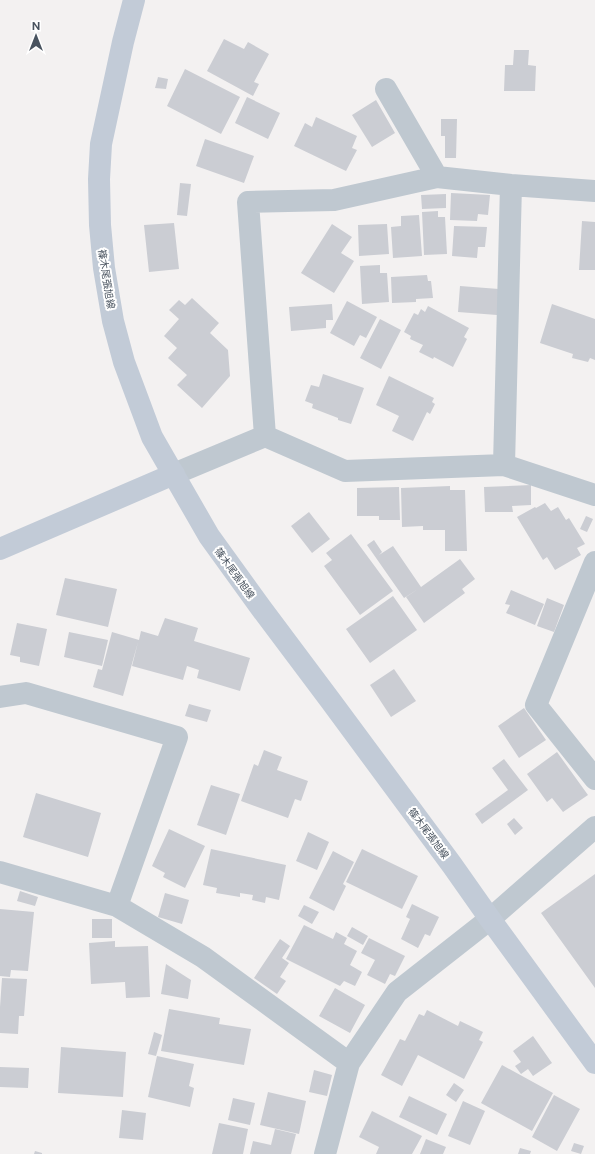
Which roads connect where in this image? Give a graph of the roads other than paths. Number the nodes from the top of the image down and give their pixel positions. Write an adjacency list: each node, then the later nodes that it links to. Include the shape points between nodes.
1 (134, 0): 8 (main road, 篠木尾張旭線, via 101,144 100,225 112,314 124,362 152,437)
2 (386, 89): 3 (street)
3 (436, 177): 4 (street); 6 (street, via 334,200 248,202)
4 (511, 185): 5 (street); 7 (street)
5 (595, 191)
6 (265, 436): 7 (street, via 345,471); 8 (street)
7 (504, 465): 9 (street)
8 (174, 474): 10 (main road); 17 (main road, 篠木尾張旭線, via 208,536)
9 (595, 495)
10 (0, 549)
11 (595, 562): 13 (street, via 536,704)
12 (0, 697): 16 (street, via 26,694 177,737)
13 (595, 779)
14 (595, 827): 17 (street)
15 (0, 872): 16 (street)
16 (117, 906): 18 (street, via 203,957)
17 (490, 919): 18 (street, via 397,992); 19 (main road, 篠木尾張旭線)
18 (349, 1062): 20 (street)
19 (595, 1062)
20 (325, 1154)

